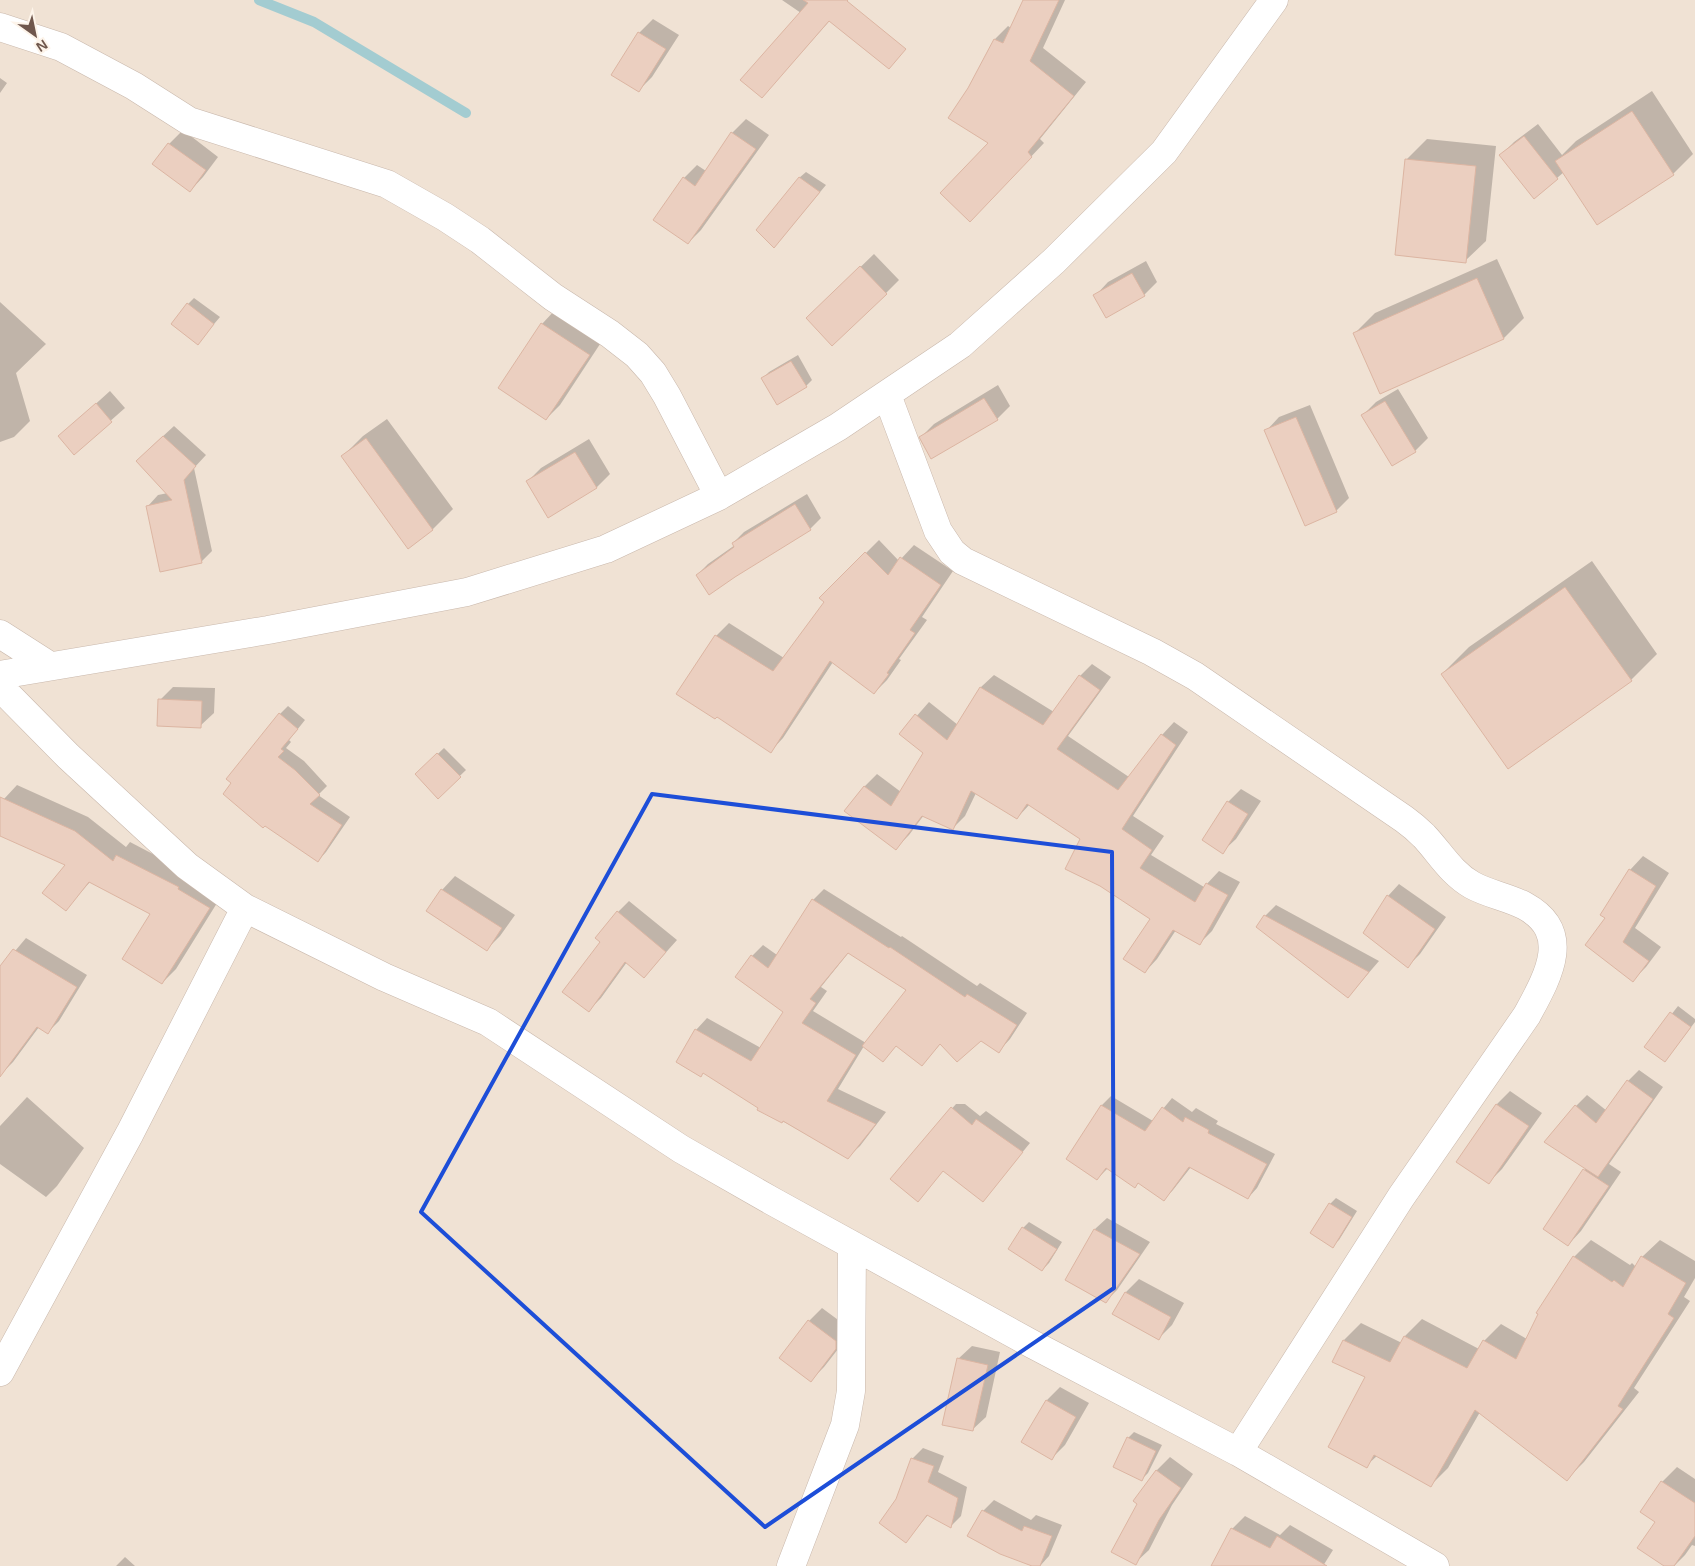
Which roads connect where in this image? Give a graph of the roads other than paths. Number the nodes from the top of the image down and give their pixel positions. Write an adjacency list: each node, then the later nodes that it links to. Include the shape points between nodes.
1 (1274, 0): 3 (street, via 1164,152 1054,261 960,344)
2 (0, 27): 4 (street, via 61,48 134,86 189,121 386,184 445,217 638,355 667,396)
3 (887, 395): 4 (street); 12 (street, via 938,531 952,552 963,561 1195,676 1404,819 1424,835 1447,866 1472,885 1524,906 1540,916 1549,928 1553,942 1552,958 1546,980 1527,1015 1401,1198)
4 (719, 496): 6 (street, via 606,549 467,592 268,630)
5 (0, 634): 6 (street)
6 (50, 666): 7 (street)
7 (0, 675)
8 (0, 687): 9 (street, via 68,756 187,866)
9 (245, 908): 10 (street, via 384,977 488,1022 681,1149); 11 (street, via 130,1133)
10 (852, 1245): 12 (street); 13 (street, via 851,1391 845,1426)
11 (0, 1372)
12 (1238, 1452): 14 (street)
13 (791, 1566)
14 (1435, 1566)

